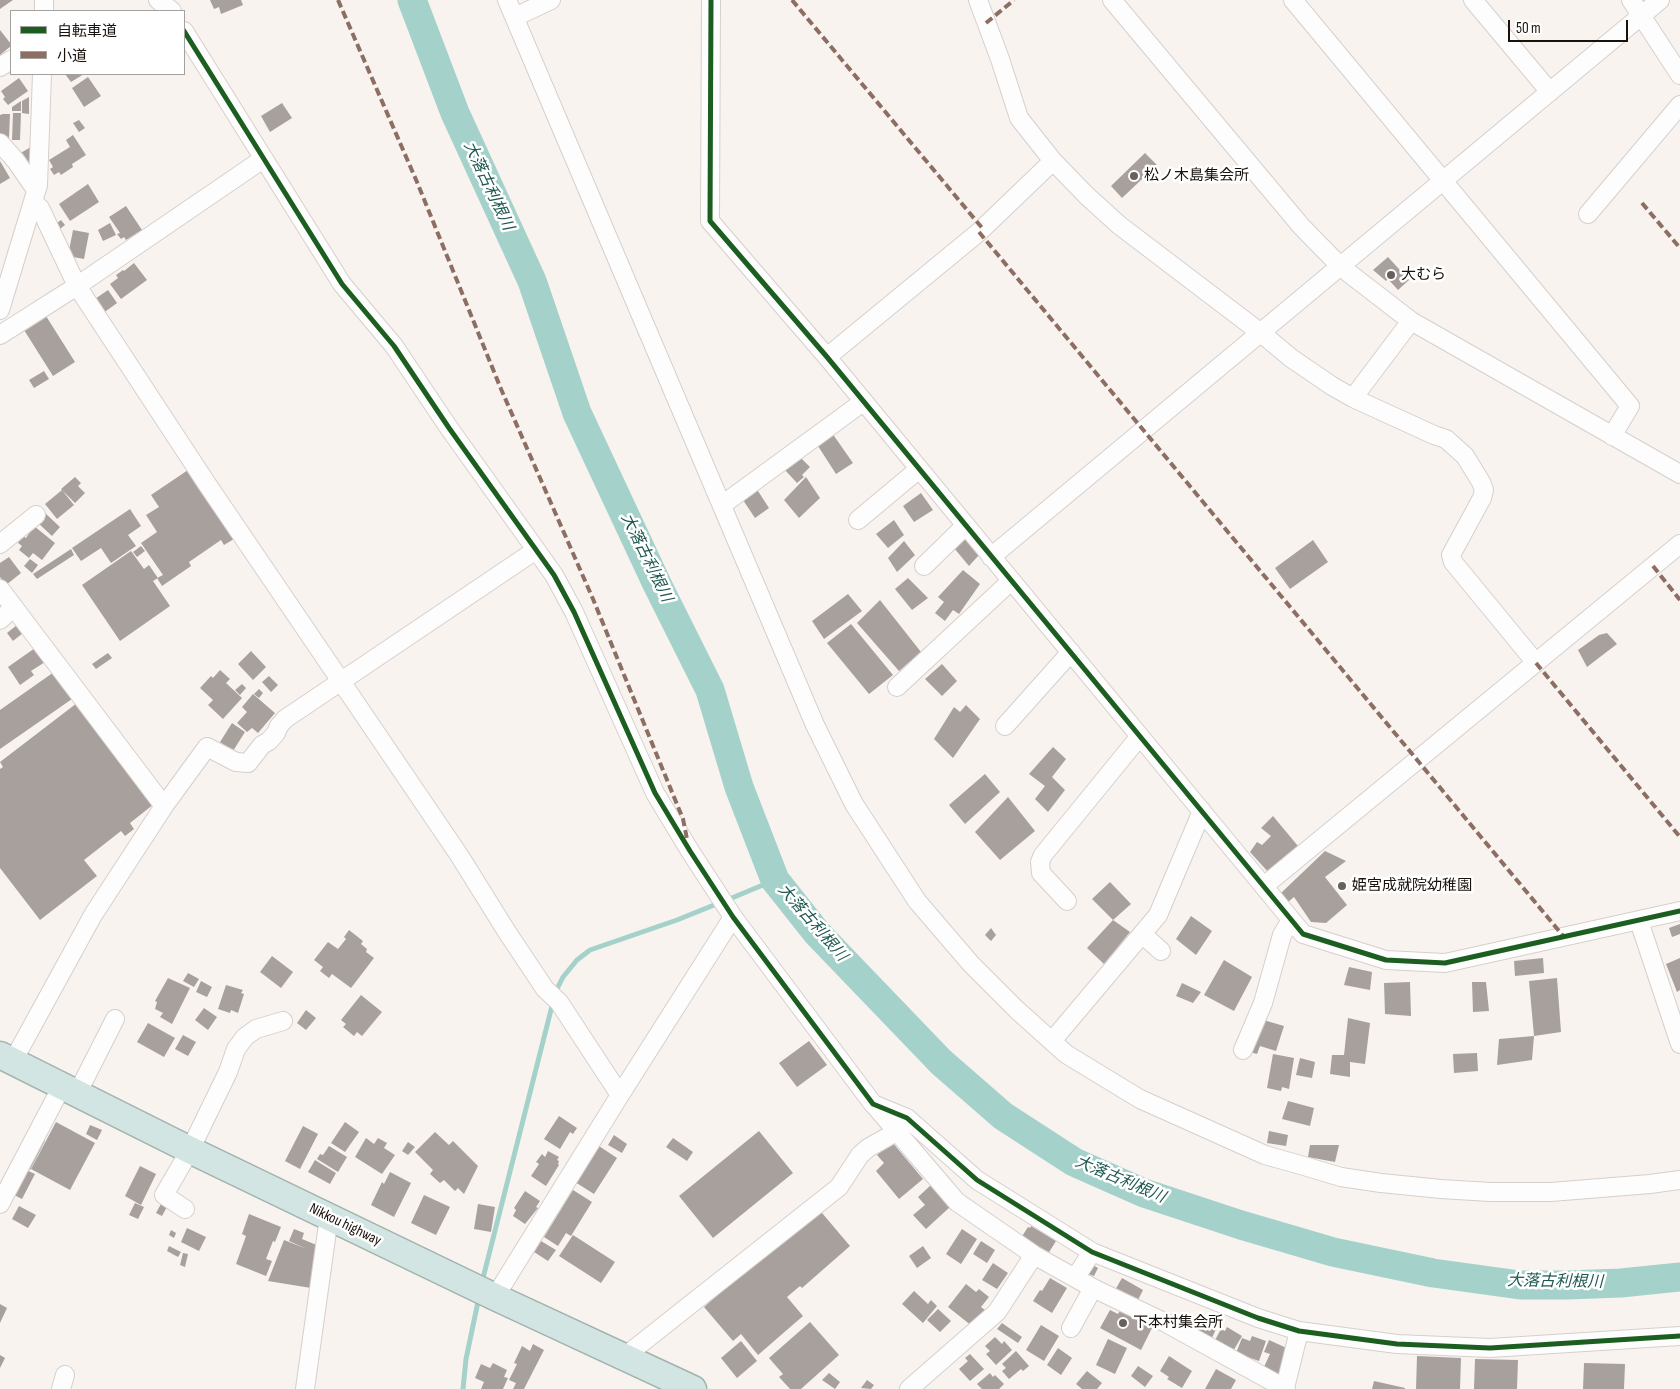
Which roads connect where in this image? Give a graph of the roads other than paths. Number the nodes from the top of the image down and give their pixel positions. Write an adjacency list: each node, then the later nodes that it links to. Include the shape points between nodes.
1 (158, 0): 11 (street)
2 (507, 0): 13 (street)
3 (551, 0): 13 (street)
4 (711, 0): 31 (street, via 710,221)
5 (978, 0): 21 (street, via 1019,118)
6 (1112, 0): 25 (street, via 1301,226)
7 (1293, 0): 22 (street)
8 (1472, 0): 17 (street)
9 (1631, 0): 12 (street)
10 (1660, 0): 12 (street)
11 (171, 10)
12 (1642, 16): 16 (street); 17 (street)
13 (515, 17): 37 (street)
14 (185, 33): 20 (street)
15 (42, 75): 23 (street, via 38,185)
16 (1680, 76)
17 (1550, 92): 22 (street)
18 (1680, 105): 24 (street)
19 (0, 143): 23 (street, via 16,161)
20 (263, 159): 26 (street); 43 (street, via 342,284 394,346 448,428)
21 (1053, 161): 29 (street, via 1119,225); 31 (street, via 979,232)
22 (1443, 181): 25 (street); 34 (street, via 1630,406)
23 (34, 196): 26 (street); 27 (street)
24 (1588, 214)
25 (1340, 267): 28 (street); 29 (street)
26 (78, 286): 30 (street); 52 (street, via 207,484)
27 (0, 310)
28 (1411, 321): 32 (street); 34 (street)
29 (1261, 333): 32 (street, via 1291,358); 44 (street)
30 (0, 335)
31 (827, 357): 33 (street)
32 (1353, 398): 51 (street, via 1446,439 1465,456 1484,490 1451,555 1452,562)
33 (863, 402): 35 (street); 37 (street)
34 (1612, 436): 36 (street)
35 (918, 469): 39 (street); 40 (street)
36 (1680, 474)
37 (722, 505): 68 (street, via 815,725 854,804 917,901 971,964)
38 (36, 516): 41 (street)
39 (858, 520)
40 (965, 526): 44 (street); 45 (street)
41 (0, 544)
42 (1680, 544): 51 (street)
43 (536, 550): 52 (street); 61 (street, via 574,612 655,793)
44 (991, 557): 46 (street)
45 (924, 566)
46 (1012, 581): 50 (street); 53 (street)
47 (0, 589): 48 (street)
48 (14, 607): 49 (street); 56 (street)
49 (0, 620)
50 (1071, 652): 54 (street); 55 (street)
51 (1536, 663): 58 (street)
52 (342, 681): 56 (street, via 285,719 248,763 236,762 207,747); 73 (street, via 507,932)
53 (897, 687)
54 (1005, 726)
55 (1140, 736): 57 (street); 59 (street, via 1043,855 1041,872)
56 (164, 806): 71 (street)
57 (1202, 811): 58 (street); 64 (street, via 1158,915)
58 (1264, 886): 62 (street)
59 (1067, 901)
60 (1680, 911): 63 (street)
61 (733, 918): 73 (street); 74 (street)
62 (1291, 920): 63 (street, via 1303,934 1386,960 1445,963); 70 (street, via 1282,935 1263,1003)
63 (1639, 921): 69 (street)
64 (1142, 934): 65 (street); 68 (street)
65 (1161, 951)
66 (115, 1019): 72 (street)
67 (283, 1021): 76 (street, via 256,1029 236,1049)
68 (1052, 1042): 77 (street, via 1140,1099 1265,1155 1341,1177 1490,1192 1550,1192)
69 (1680, 1044)
70 (1243, 1050)
71 (6, 1058): 72 (highway, Nikkou highway)
72 (69, 1090): 76 (highway, Nikkou highway); 78 (street)
73 (620, 1095): 85 (street)
74 (873, 1104): 75 (street); 81 (street, via 907,1118 977,1180)
75 (896, 1132): 82 (street, via 957,1202); 89 (street, via 860,1155 839,1188)
76 (190, 1150): 79 (street, via 164,1195); 80 (highway, Nikkou highway)
77 (1680, 1180)
78 (0, 1204)
79 (185, 1209)
80 (329, 1217): 85 (highway, Nikkou highway); 90 (street)
81 (1092, 1252): 83 (street); 87 (street)
82 (1034, 1255): 83 (street); 92 (street, via 997,1312)
83 (1075, 1278): 84 (street)
84 (1093, 1288): 86 (street); 93 (street, via 1166,1323)
85 (495, 1296): 89 (highway, Nikkou highway)
86 (1070, 1328)
87 (1299, 1331): 88 (street, via 1396,1344 1490,1348); 93 (street)
88 (1680, 1336)
89 (624, 1357): 91 (highway, Nikkou highway)
90 (304, 1389)
91 (693, 1389)
92 (909, 1389)
93 (1286, 1389)

